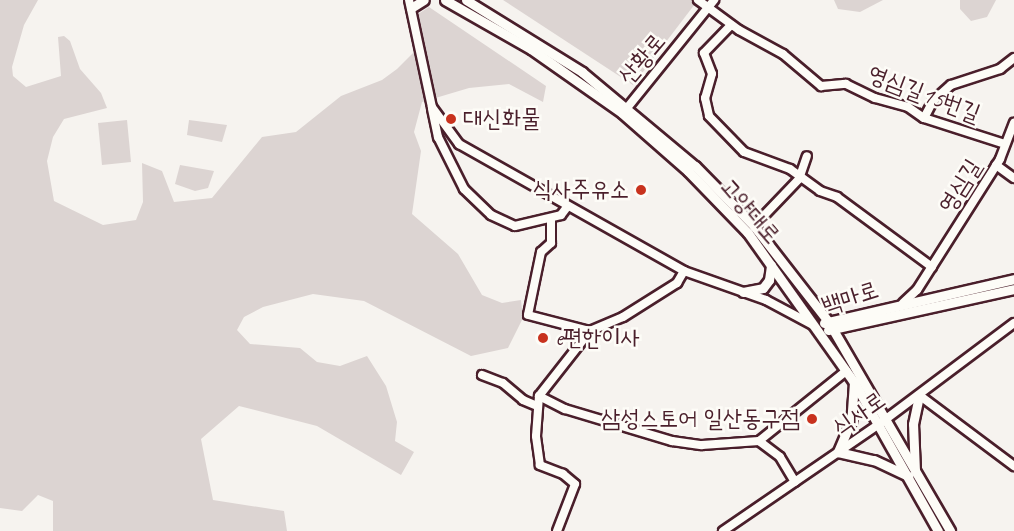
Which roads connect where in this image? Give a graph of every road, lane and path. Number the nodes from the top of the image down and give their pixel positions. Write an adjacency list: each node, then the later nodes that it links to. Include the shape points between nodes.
1 (424, 0): 6 (main road)
2 (445, 0): 22 (main road, 고양대로, via 531,49 622,113 688,171 748,233)
3 (466, 0): 11 (main road, 고양대로, via 562,58)
4 (698, 0): 7 (street)
5 (714, 0): 7 (street, 산황로)
6 (410, 4): 10 (street)
7 (709, 8): 8 (street, 영심길15번길); 11 (street, 산황로)
8 (732, 25): 12 (street, 영심길15번길, via 783,54 821,86 846,84 875,98 908,107); 17 (street, via 704,53 712,74 705,98 709,116 744,152 789,169)
9 (1014, 58): 12 (street, via 1000,69 951,85 933,101)
10 (432, 107): 19 (street, via 459,144); 20 (street, via 438,137 474,202 515,226)
11 (627, 108): 21 (main road, 고양대로, via 695,166)
12 (924, 118): 14 (street, 영심길15번길)
13 (1014, 123): 14 (street, 영심길)
14 (1005, 144): 16 (street, 영심길)
15 (807, 156): 17 (street)
16 (996, 165): 18 (street); 23 (street, 영심길)
17 (799, 178): 21 (street); 23 (street, via 837,197)
18 (1014, 178)
19 (567, 207): 20 (street); 24 (street)
20 (551, 219): 32 (street, via 551,243 541,252 528,315)
21 (754, 226): 29 (main road, 고양대로)
22 (771, 265): 27 (main road, via 769,280 763,288); 31 (main road, 고양대로)
23 (932, 267): 28 (street, 영심길)
24 (684, 271): 27 (street); 32 (street, via 677,283 623,317)
25 (1014, 279): 28 (main road, 백마로)
26 (1014, 289): 33 (main road, 백마로)
27 (743, 292): 31 (street)
28 (903, 303): 29 (main road, 백마로)
29 (828, 321): 31 (main road, 백마로); 33 (main road, 고양대로)
30 (1014, 323): 37 (street, 식사로)
31 (817, 327): 33 (main road, 백마로); 34 (main road, 고양대로)
32 (591, 331): 38 (street)
33 (832, 331): 40 (main road, 고양대로)
34 (846, 371): 36 (main road, 고양대로); 41 (street)
35 (482, 375): 39 (street, via 503,383)
36 (854, 382): 40 (main road, 고양대로); 42 (main road, via 851,421)
37 (919, 395): 40 (street, 식사로); 43 (street); 44 (main road, via 913,424)
38 (539, 396): 39 (street); 41 (street, via 565,409 672,441 702,445)
39 (537, 406): 46 (street, via 540,465 563,474 575,484)
40 (882, 422): 42 (street, 식사로); 44 (main road, 고양대로)
41 (759, 441): 45 (street, via 780,457)
42 (838, 452): 44 (main road); 45 (street, 식사로)
43 (1014, 466)
44 (911, 473): 48 (main road, 고양대로); 49 (main road, 고양대로)
45 (795, 482): 47 (street, 식사로)
46 (557, 531)
47 (723, 531)
48 (938, 531)
49 (950, 531)

